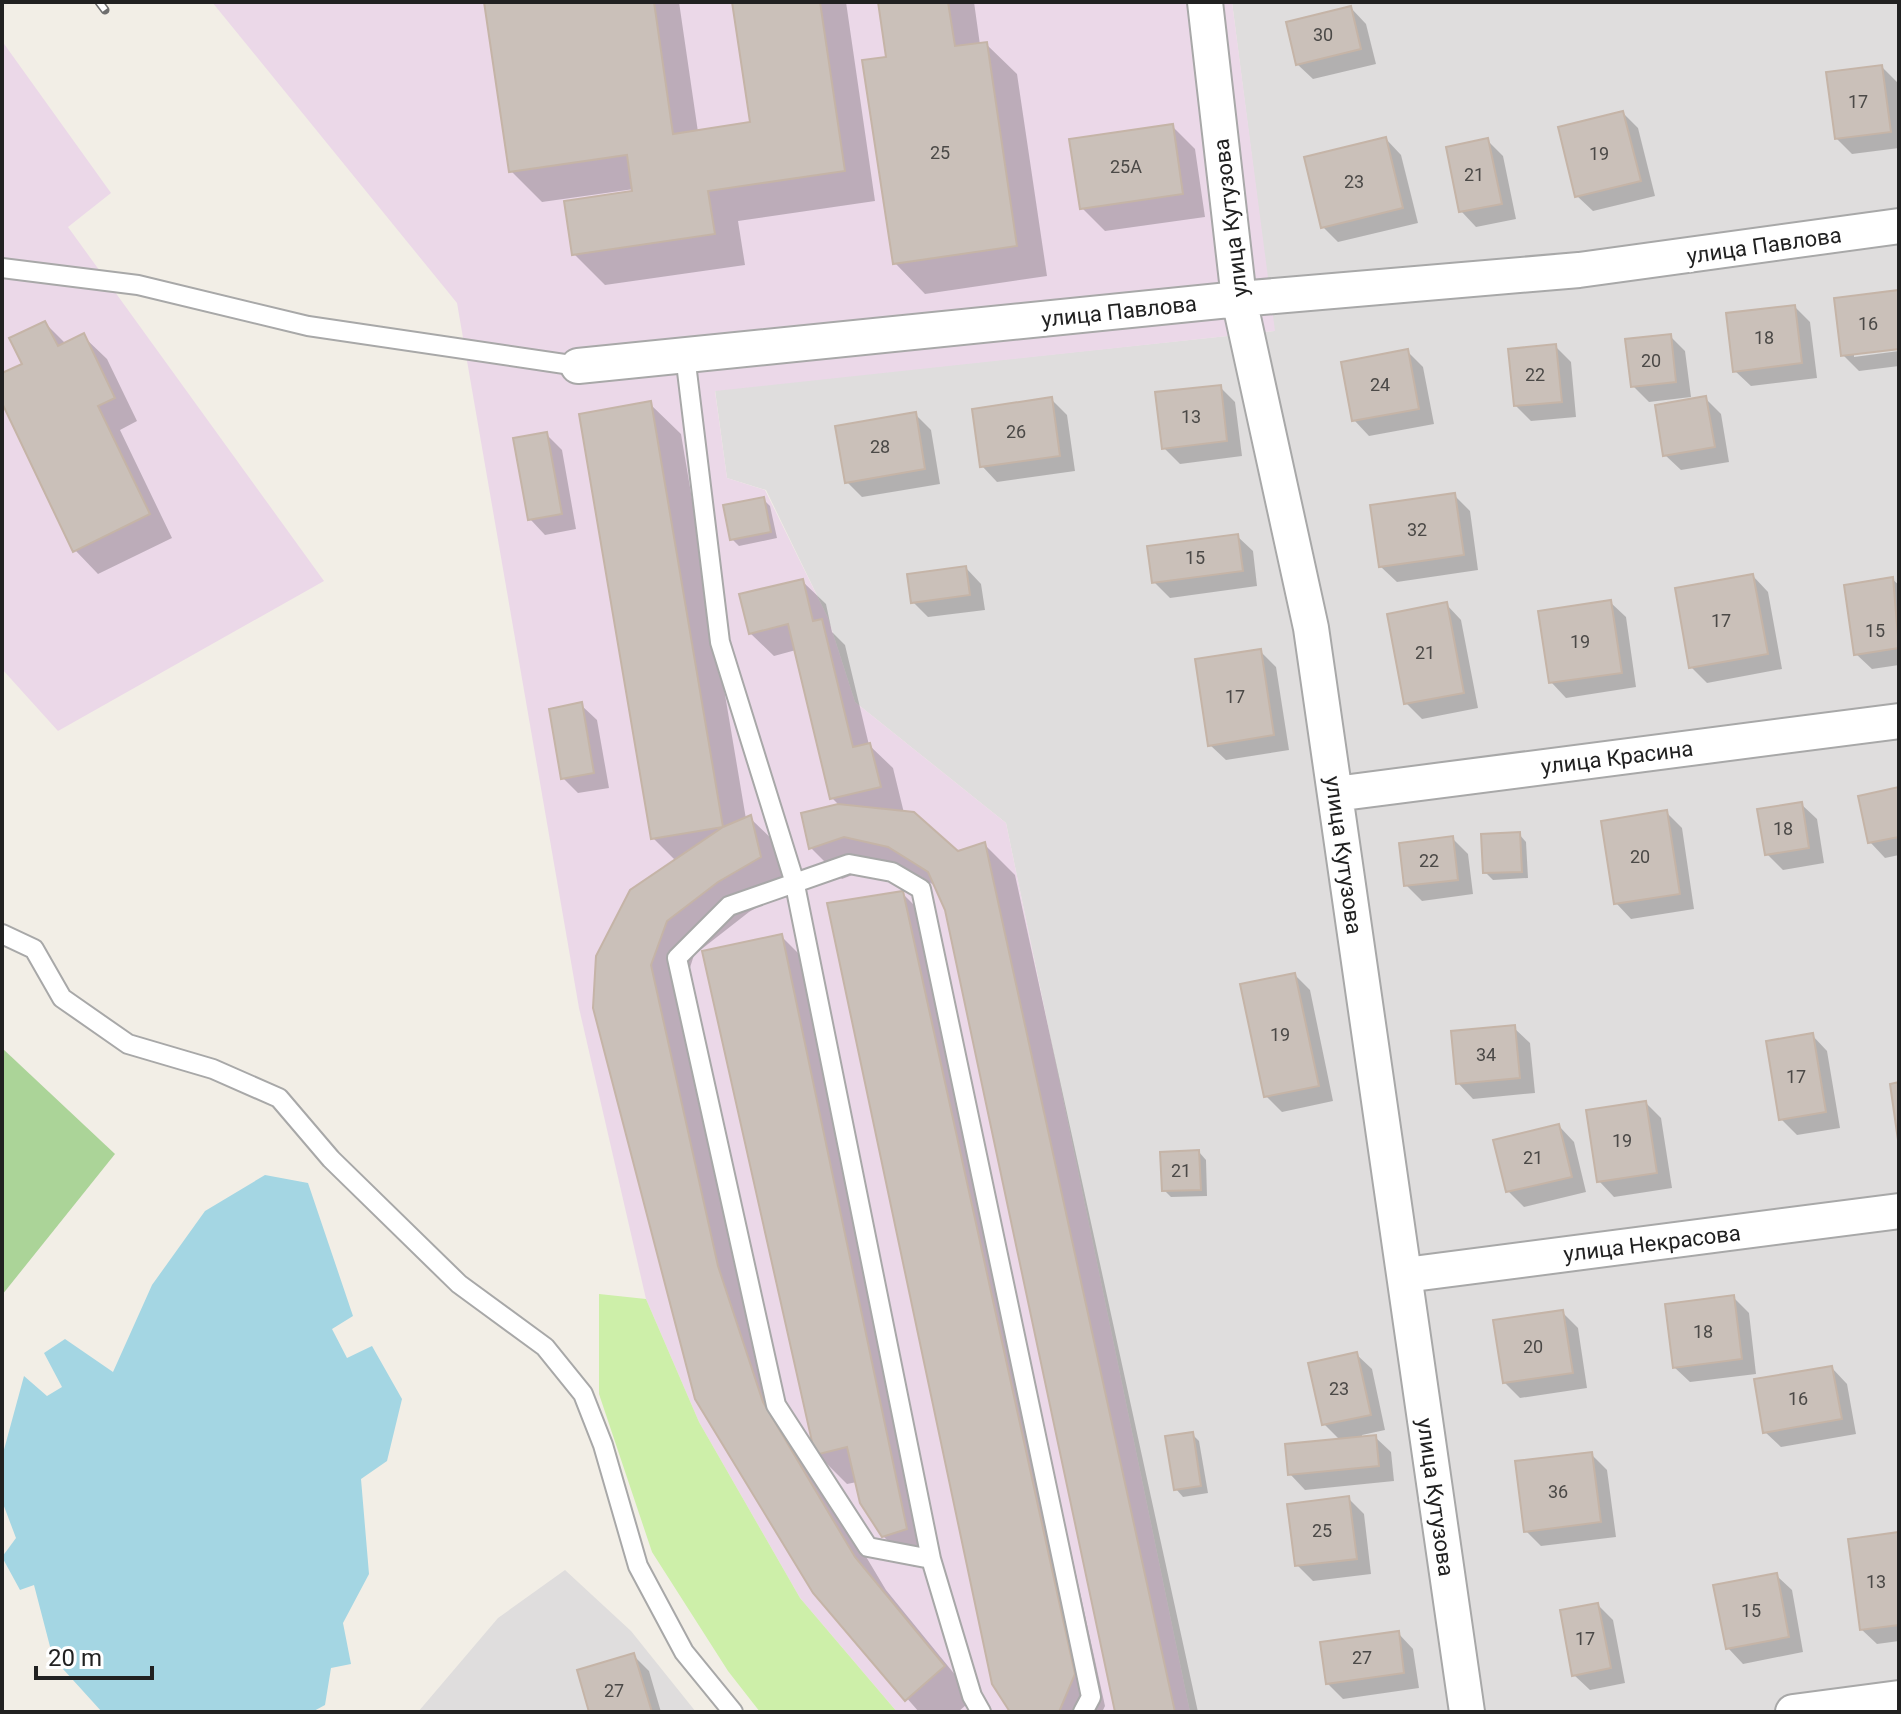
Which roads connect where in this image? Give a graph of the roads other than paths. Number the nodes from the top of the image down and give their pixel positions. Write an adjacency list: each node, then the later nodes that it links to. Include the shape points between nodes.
1 (1205, 2): 4 (street, улица Кутузова)
2 (1899, 226): 4 (street, улица Павлова, via 1579,270)
3 (2, 268): 6 (lane, via 138,285 308,326)
4 (1239, 299): 5 (street, улица Павлова); 8 (street, улица Кутузова, via 1311,628)
5 (685, 355): 6 (street, улица Павлова); 9 (lane, via 720,642)
6 (578, 366)
7 (1899, 721): 8 (street, улица Красина)
8 (1335, 794): 12 (street, улица Кутузова)
9 (794, 880): 13 (lane); 13 (lane, via 729,906 677,958 776,1405 868,1547); 17 (lane, via 849,864 892,872 921,889 1091,1697)
10 (2, 934): 15 (lane, via 34,949 62,998 128,1044 213,1069 279,1098 331,1159 459,1284 545,1347 583,1394 638,1566 684,1652)
11 (1899, 1211): 12 (street, улица Некрасова)
12 (1405, 1275): 18 (street, улица Кутузова)
13 (931, 1559): 16 (lane)
14 (1899, 1698): 19 (street)
15 (733, 1712)
16 (981, 1712)
17 (1083, 1712)
18 (1467, 1712)
19 (1793, 1712)

